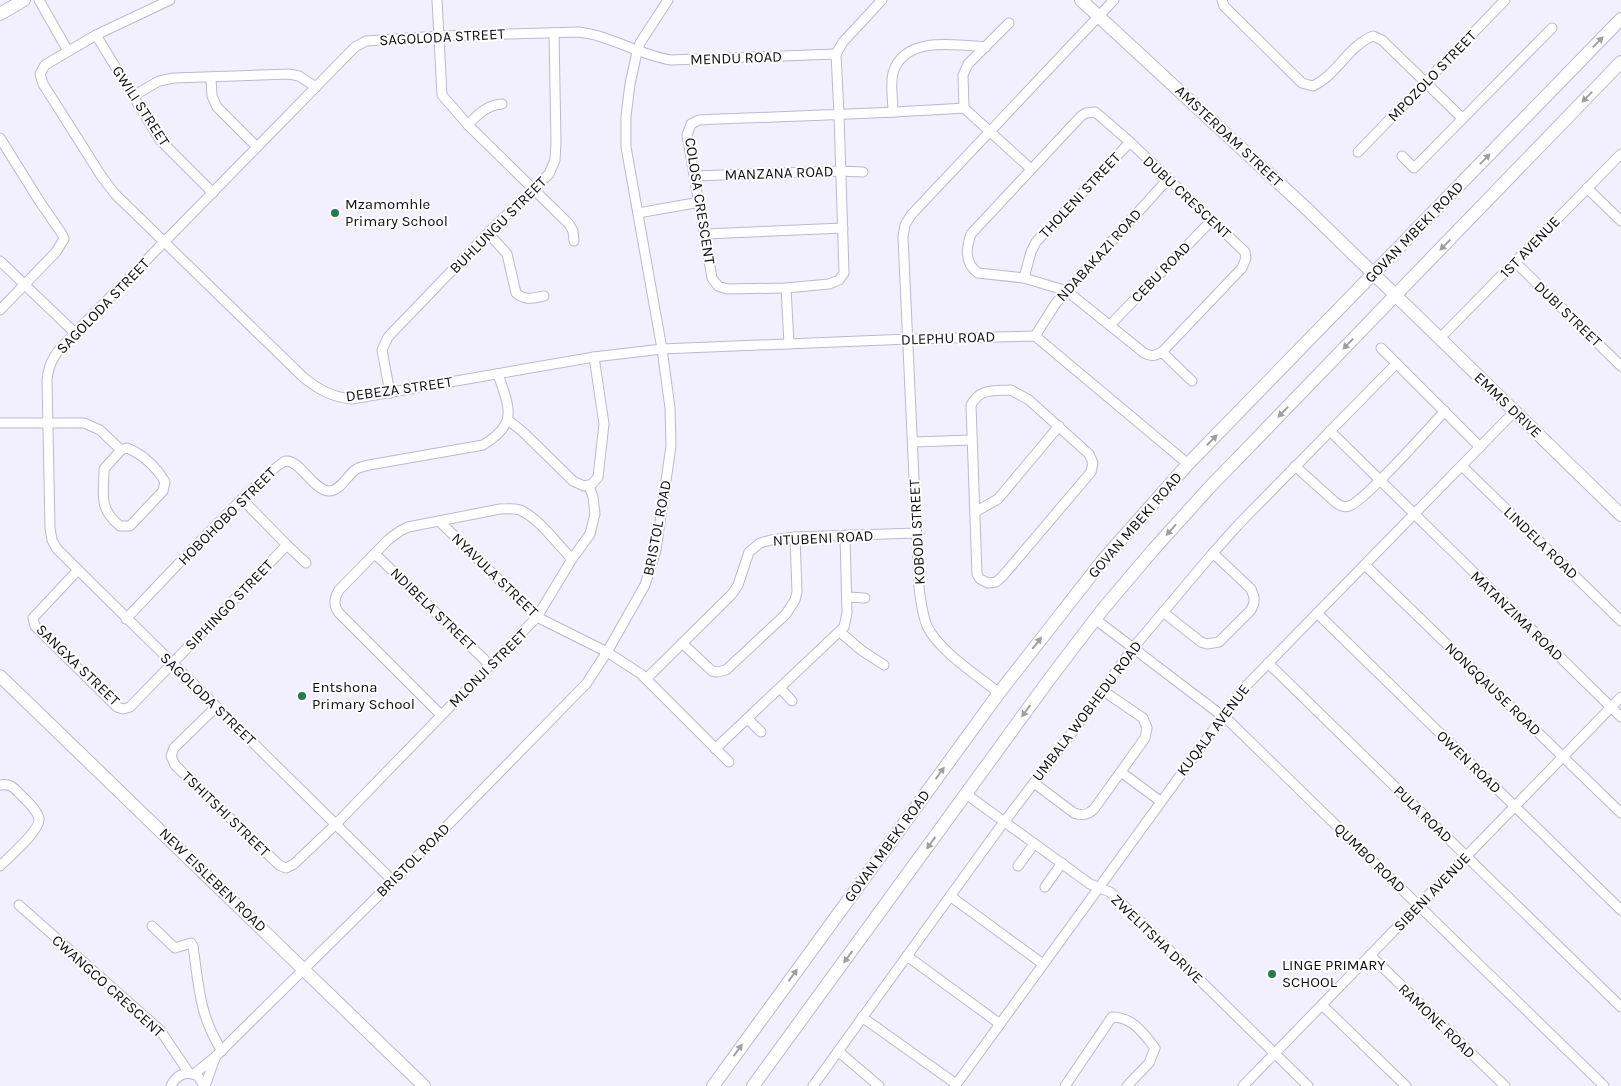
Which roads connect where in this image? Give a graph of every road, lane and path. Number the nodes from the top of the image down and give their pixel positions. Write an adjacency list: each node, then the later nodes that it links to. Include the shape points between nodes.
1 (24, 0): 11 (main road)
2 (39, 0): 20 (street)
3 (170, 0): 17 (street, DEBEZA STREET)
4 (437, 0): 18 (street)
5 (668, 0): 21 (street, BRISTOL ROAD)
6 (882, 0): 22 (street)
7 (1082, 0): 12 (main road, AMSTERDAM STREET)
8 (1114, 0): 12 (street, KOBODI STREET)
9 (1222, 0): 25 (street, via 1224,6 1302,83 1313,86 1323,82 1363,40 1373,36 1382,40)
10 (1505, 0): 25 (street, MPOZOLO STREET)
11 (0, 14)
12 (1099, 16): 34 (street, KOBODI STREET); 60 (main road, AMSTERDAM STREET)
13 (1621, 19): 60 (main road, GOVAN MBEKI ROAD, one-way to 13)
14 (1009, 23): 19 (street)
15 (1552, 28): 32 (street)
16 (554, 33): 18 (street, SAGOLODA STREET); 21 (street, SAGOLODA STREET, via 592,34); 46 (street, BUHLUNGU STREET, via 555,160 549,174)
17 (96, 35): 20 (street, DEBEZA STREET); 27 (street, GWILI STREET)
18 (438, 36): 26 (street, SAGOLODA STREET, via 366,42 355,48); 33 (street, via 442,95)
19 (986, 47): 29 (street, via 964,70); 30 (street, via 931,45 916,48 902,59 894,72)
20 (68, 51): 57 (street, DEBEZA STREET, via 45,65 40,74 43,84 108,186)
21 (637, 52): 22 (street, MENDU ROAD, via 654,58 683,60); 50 (street, BRISTOL ROAD, via 626,116 626,147)
22 (836, 54): 31 (street)
23 (1621, 62): 65 (main road, GOVAN MBEKI ROAD, one-way to 65)
24 (211, 77): 26 (street, via 295,75); 27 (street, via 165,79); 37 (street, via 212,96 217,107)
25 (1426, 83): 32 (street); 38 (street, MPOZOLO STREET)
26 (316, 87): 37 (street, SAGOLODA STREET)
27 (133, 96): 48 (street, GWILI STREET, via 160,140)
28 (502, 104): 33 (street, via 488,107)
29 (964, 108): 30 (street, COLOSA CRESCENT); 34 (street)
30 (893, 112): 31 (street, COLOSA CRESCENT)
31 (839, 114): 42 (street, COLOSA CRESCENT); 44 (street, COLOSA CRESCENT, via 699,120 691,124 687,135)
32 (1462, 118): 40 (street, via 1414,168)
33 (468, 125): 46 (street)
34 (991, 131): 41 (street); 71 (street, KOBODI STREET, via 905,225)
35 (0, 138): 62 (street, via 64,240)
36 (1130, 142): 41 (street, DUBU CRESCENT, via 1100,116 1090,112 1081,116); 45 (street, DUBU CRESCENT); 61 (street, THOLENI STREET, via 1036,242)
37 (257, 147): 48 (street, SAGOLODA STREET)
38 (1358, 152)
39 (1621, 154): 47 (street, 1ST AVENUE)
40 (1402, 156)
41 (1031, 169): 61 (street, DUBU CRESCENT, via 971,234 966,252 973,270 978,273)
42 (840, 171): 43 (street, MANZANA ROAD); 44 (street, MANZANA ROAD); 53 (street, COLOSA CRESCENT)
43 (863, 172)
44 (695, 176): 49 (street, COLOSA CRESCENT)
45 (1168, 179): 51 (street, DUBU CRESCENT); 64 (street, NDABAKAZI ROAD)
46 (533, 188): 54 (street, BUHLUNGU STREET); 56 (street, via 569,224)
47 (1588, 188): 52 (street); 59 (street, 1ST AVENUE)
48 (213, 193): 57 (street, SAGOLODA STREET)
49 (700, 202): 50 (street); 55 (street, COLOSA CRESCENT)
50 (638, 213): 75 (street, BRISTOL ROAD)
51 (1212, 220): 68 (street, CEBU ROAD); 76 (street, DUBU CRESCENT, via 1245,252 1245,263)
52 (1621, 221)
53 (843, 228): 55 (street); 63 (street, COLOSA CRESCENT, via 844,273 839,280)
54 (488, 233): 66 (street, via 507,254 516,293 527,299); 82 (street, BUHLUNGU STREET, via 385,342 382,355)
55 (706, 234): 63 (street, COLOSA CRESCENT, via 712,278 718,286 727,290)
56 (574, 241)
57 (165, 242): 69 (street, SAGOLODA STREET); 82 (street, DEBEZA STREET, via 316,388 352,399)
58 (0, 260): 62 (street)
59 (1515, 262): 72 (street, 1ST AVENUE); 79 (street, DUBI STREET)
60 (1374, 274): 65 (main road, AMSTERDAM STREET); 94 (main road, GOVAN MBEKI ROAD, one-way to 60)
61 (1024, 278): 64 (street, DUBU CRESCENT)
62 (25, 284): 67 (street); 69 (street)
63 (786, 288): 73 (street)
64 (1067, 291): 68 (street, DUBU CRESCENT); 70 (street, NDABAKAZI ROAD)
65 (1396, 295): 72 (main road, EMMS DRIVE); 120 (main road, GOVAN MBEKI ROAD, one-way to 120, via 1208,489)
66 (544, 296)
67 (0, 310)
68 (1110, 325): 76 (street, DUBU CRESCENT, via 1144,353 1154,356)
69 (75, 333): 87 (street, SAGOLODA STREET, via 48,367)
70 (1035, 336): 71 (street, DLEPHU ROAD); 94 (street)
71 (909, 339): 73 (street, DLEPHU ROAD); 91 (street, KOBODI STREET)
72 (1439, 339): 83 (main road, EMMS DRIVE)
73 (789, 344): 75 (street, DLEPHU ROAD)
74 (1381, 348): 78 (street)
75 (662, 349): 77 (street, DEBEZA STREET); 125 (street, BRISTOL ROAD, via 672,446 656,550 641,594)
76 (1162, 352): 81 (street)
77 (594, 357): 80 (street, DEBEZA STREET); 98 (street, via 604,424 598,477)
78 (1396, 364): 84 (street); 89 (street, UMBALA WOBHEDU ROAD)
79 (1621, 366)
80 (498, 374): 82 (street, DEBEZA STREET); 85 (street, via 507,403)
81 (1192, 381)
82 (390, 393)
83 (1515, 411): 92 (street, KUQALA AVENUE); 102 (main road, EMMS DRIVE)
84 (1445, 412): 92 (street); 97 (street)
85 (508, 420): 98 (street, via 573,481); 99 (street, HOBOHOBO STREET, via 499,436 483,445 369,464 356,469 336,489 328,491 292,462 285,461)
86 (0, 422): 87 (street)
87 (48, 422): 93 (street, via 84,424 100,430); 113 (street, SAGOLODA STREET, via 52,540)
88 (1059, 426): 90 (street, via 1030,400 1011,390 984,392 976,396 971,405); 100 (street, via 998,499); 100 (street, via 1089,454 1093,463 1091,472 1002,577 988,584 978,574)
89 (1330, 432): 95 (street, UMBALA WOBHEDU ROAD); 97 (street, MATANZIMA ROAD)
90 (972, 440): 91 (street); 100 (street)
91 (913, 442): 104 (street, KOBODI STREET)
92 (1480, 447): 96 (street, KUQALA AVENUE)
93 (121, 450): 93 (street, via 127,448 138,452 165,482 163,491 130,526 120,526 104,507 104,469)
94 (1188, 464): 134 (main road, GOVAN MBEKI ROAD, one-way to 94, via 1103,560)
95 (1295, 466): 97 (street, via 1342,506 1354,504); 108 (street, UMBALA WOBHEDU ROAD)
96 (1462, 466): 101 (street, KUQALA AVENUE); 121 (street, LINDELA ROAD)
97 (1379, 480): 101 (street, MATANZIMA ROAD)
98 (589, 486): 110 (street, MLONJI STREET, via 595,508 594,522 590,534)
99 (242, 499): 107 (street); 119 (street, HOBOHOBO STREET)
100 (975, 512)
101 (1414, 514): 112 (street, KUQALA AVENUE); 138 (street, MATANZIMA ROAD)
102 (1621, 515)
103 (439, 521): 109 (street, via 400,531); 110 (street, via 512,508 537,522); 118 (street, NYAVULA STREET)
104 (917, 533): 105 (street, NTUBENI ROAD); 134 (street, KOBODI STREET, via 919,588 928,627 940,645)
105 (845, 536): 106 (street, NTUBENI ROAD); 114 (street)
106 (795, 537): 123 (street, NTUBENI ROAD, via 771,540 754,547 747,556 732,594); 123 (street, via 795,600 786,614 733,664 722,672 712,671)
107 (287, 545): 111 (street); 127 (street, SIPHINGO STREET)
108 (1213, 552): 116 (street, UMBALA WOBHEDU ROAD); 116 (street, via 1253,592 1251,610 1219,642 1208,644)
109 (376, 554): 128 (street, NDIBELA STREET); 139 (street, via 338,590 336,609)
110 (572, 559): 118 (street, MLONJI STREET)
111 (306, 563)
112 (1364, 565): 117 (street, KUQALA AVENUE); 145 (street, NONGQAUSE ROAD)
113 (77, 571): 119 (street, SAGOLODA STREET); 127 (street, SANGXA STREET, via 33,618 35,626 117,707 130,707)
114 (847, 597): 115 (street); 122 (street, via 846,619)
115 (865, 598)
116 (1163, 612): 124 (street, UMBALA WOBHEDU ROAD)
117 (1317, 613): 126 (street, KUQALA AVENUE); 152 (street, OWEN ROAD)
118 (537, 617): 125 (street, NYAVULA STREET); 128 (street, MLONJI STREET)
119 (126, 619): 127 (street, SAGOLODA STREET)
120 (1095, 619): 124 (street, QUMBO ROAD); 150 (main road, GOVAN MBEKI ROAD, one-way to 150)
121 (1621, 621)
122 (840, 632): 129 (street); 132 (street)
123 (682, 643): 131 (street, NTUBENI ROAD)
124 (1132, 648): 133 (street, UMBALA WOBHEDU ROAD); 140 (street, QUMBO ROAD)
125 (608, 652): 131 (street, NYAVULA STREET); 161 (street, BRISTOL ROAD, via 586,684)
126 (1268, 663): 140 (street, KUQALA AVENUE, via 1242,689); 157 (street, PULA ROAD)
127 (172, 664): 137 (street, SAGOLODA STREET)
128 (490, 665): 139 (street, MLONJI STREET)
129 (884, 665)
130 (0, 676): 172 (main road, NEW EISLEBEN ROAD)
131 (646, 679): 144 (street, NYAVULA STREET)
132 (780, 688): 136 (street); 142 (street)
133 (1102, 690): 147 (street, via 1143,718 1147,728 1145,738); 148 (street, UMBALA WOBHEDU ROAD)
134 (999, 692): 185 (main road, GOVAN MBEKI ROAD, one-way to 134)
135 (1621, 697): 138 (street, SIBENI AVENUE)
136 (792, 701)
137 (216, 707): 155 (street, SAGOLODA STREET); 155 (street, TSHITSHI STREET, via 174,748 171,756 175,765 279,865 286,868)
138 (1611, 707): 141 (street, MATANZIMA ROAD); 145 (street, SIBENI AVENUE)
139 (441, 715): 155 (street, MLONJI STREET)
140 (1222, 716): 151 (street, KUQALA AVENUE); 166 (street, QUMBO ROAD)
141 (1621, 717)
142 (748, 719): 143 (street); 144 (street)
143 (761, 732)
144 (715, 749): 146 (street, NYAVULA STREET)
145 (1563, 757): 152 (street, SIBENI AVENUE); 153 (street, NONGQAUSE ROAD)
146 (729, 762)
147 (1121, 772): 148 (street, via 1094,809 1080,815); 151 (street)
148 (1034, 783): 154 (street, UMBALA WOBHEDU ROAD)
149 (0, 785): 159 (street, via 13,786 39,819 34,831)
150 (966, 794): 154 (street, ZWELITSHA DRIVE); 186 (main road, GOVAN MBEKI ROAD, one-way to 186)
151 (1160, 801): 163 (street, KUQALA AVENUE)
152 (1515, 806): 157 (street, SIBENI AVENUE); 167 (street, OWEN ROAD)
153 (1621, 813)
154 (1004, 822): 156 (street, ZWELITSHA DRIVE); 164 (street, UMBALA WOBHEDU ROAD)
155 (335, 825): 161 (street, SAGOLODA STREET)
156 (1034, 844): 158 (street, ZWELITSHA DRIVE); 160 (street)
157 (1466, 856): 166 (street, SIBENI AVENUE); 174 (street, PULA ROAD)
158 (1062, 864): 162 (street); 163 (street, ZWELITSHA DRIVE)
159 (0, 866)
160 (1018, 866)
161 (393, 881): 172 (street, BRISTOL ROAD)
162 (1045, 887)
163 (1098, 888): 171 (street, KUQALA AVENUE); 179 (street, ZWELITSHA DRIVE, via 1110,892)
164 (950, 896): 169 (street, UMBALA WOBHEDU ROAD); 171 (street)
165 (19, 905): 180 (street, CWANGCO CRESCENT, via 160,1030)
166 (1418, 905): 170 (street, SIBENI AVENUE); 195 (street, QUMBO ROAD)
167 (1621, 910)
168 (152, 926): 178 (street, via 175,948 191,943 193,946 201,1007)
169 (907, 956): 175 (street, UMBALA WOBHEDU ROAD); 176 (street)
170 (1370, 956): 173 (street, SIBENI AVENUE); 194 (street, RAMONE ROAD)
171 (1043, 964): 176 (street, KUQALA AVENUE)
172 (305, 969): 178 (street, BRISTOL ROAD); 184 (main road, NEW EISLEBEN ROAD)
173 (1322, 1005): 179 (street, SIBENI AVENUE); 193 (street)
174 (1621, 1007)
175 (862, 1018): 177 (street, UMBALA WOBHEDU ROAD); 181 (street)
176 (1000, 1024): 181 (street, KUQALA AVENUE)
177 (838, 1051): 187 (street, UMBALA WOBHEDU ROAD); 188 (street)
178 (219, 1054): 180 (street, BRISTOL ROAD); 183 (street)
179 (1275, 1054): 191 (street, SIBENI AVENUE); 192 (street, ZWELITSHA DRIVE)
180 (191, 1074): 182 (street, BRISTOL ROAD, via 178,1076); 183 (street, CWANGCO CRESCENT)
181 (956, 1085)
182 (171, 1086)
183 (205, 1086)
184 (424, 1086)
185 (713, 1086)
186 (753, 1086)
187 (813, 1086)
188 (879, 1086)
189 (1065, 1086): 190 (street, via 1112,1018 1122,1017 1137,1026 1155,1048 1149,1063)
190 (1127, 1086)
191 (1243, 1086)
192 (1308, 1086)
193 (1406, 1086)
194 (1505, 1086)
195 (1604, 1086)

